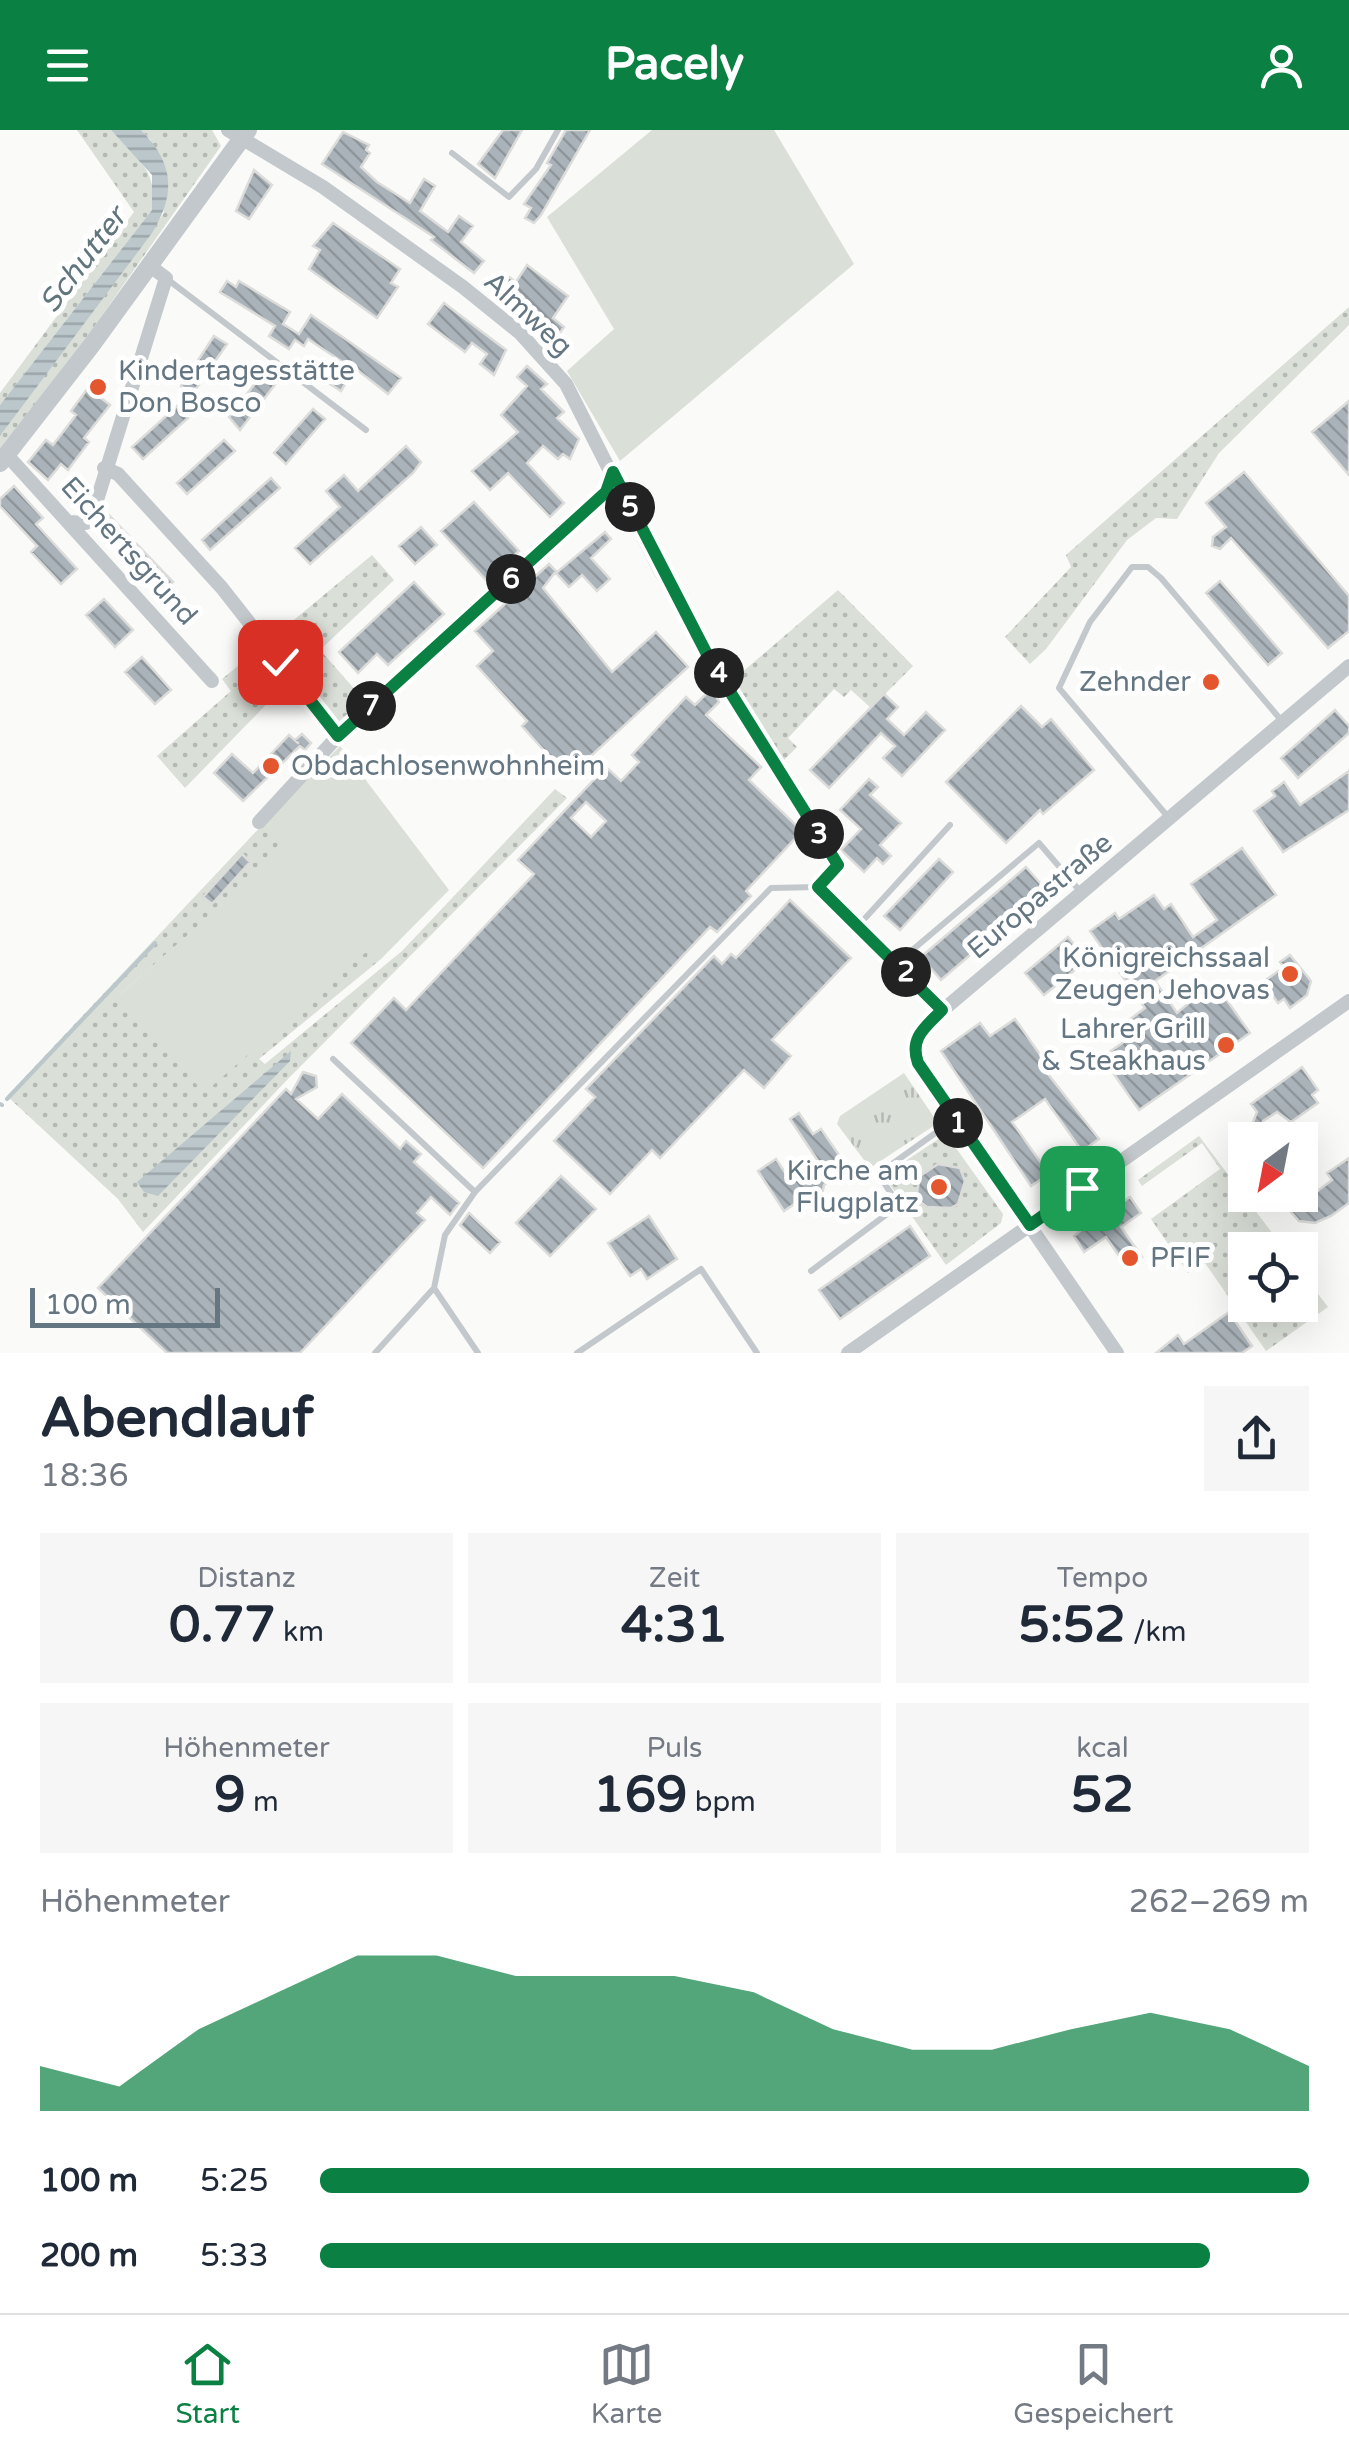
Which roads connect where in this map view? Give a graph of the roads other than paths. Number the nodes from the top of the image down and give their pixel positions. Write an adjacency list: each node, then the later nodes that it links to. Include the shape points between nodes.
1 (558, 130): 3 (lane, via 536,169 510,196)
2 (239, 133): 4 (street); 9 (street, Almweg, via 323,186 520,333 566,384)
3 (452, 152)
4 (150, 266): 5 (street); 7 (street)
5 (166, 278): 6 (lane); 8 (street)
6 (366, 430)
7 (4, 459): 10 (street, Eichertsgrund)
8 (104, 468): 10 (street, via 90,519); 15 (street, via 118,474 213,577)
9 (613, 472): 12 (street, Almweg); 15 (street, via 606,492)
10 (70, 522): 13 (street, Eichertsgrund)
11 (1347, 673): 14 (street, Europastraße)
12 (722, 678): 19 (lane, via 838,865)
13 (212, 680)
14 (1282, 722): 16 (street, Europastraße); 16 (lane, via 1160,578 1148,567 1132,567 1090,622 1058,688)
15 (338, 736): 17 (street)
16 (1170, 818): 20 (street, Europastraße)
17 (259, 822)
18 (950, 825): 21 (lane)
19 (818, 887): 21 (lane); 27 (lane, via 770,888)
20 (1082, 893): 22 (lane, via 1039,844); 24 (street, Europastraße)
21 (858, 926): 22 (lane)
22 (897, 964): 24 (lane)
23 (1349, 1000): 28 (street)
24 (942, 1010): 26 (street, Europastraße, via 917,1036 915,1054)
25 (332, 1059): 27 (lane)
26 (955, 1119): 28 (street, Europastraße); 29 (lane, via 878,1174 899,1206)
27 (475, 1192): 30 (lane, via 445,1235)
28 (1030, 1225): 35 (street); 36 (street, Europastraße)
29 (811, 1271)
30 (434, 1288): 31 (lane); 32 (lane)
31 (376, 1353)
32 (478, 1353)
33 (577, 1353): 34 (lane, via 700,1268)
34 (757, 1353)
35 (848, 1353)
36 (1117, 1353)

